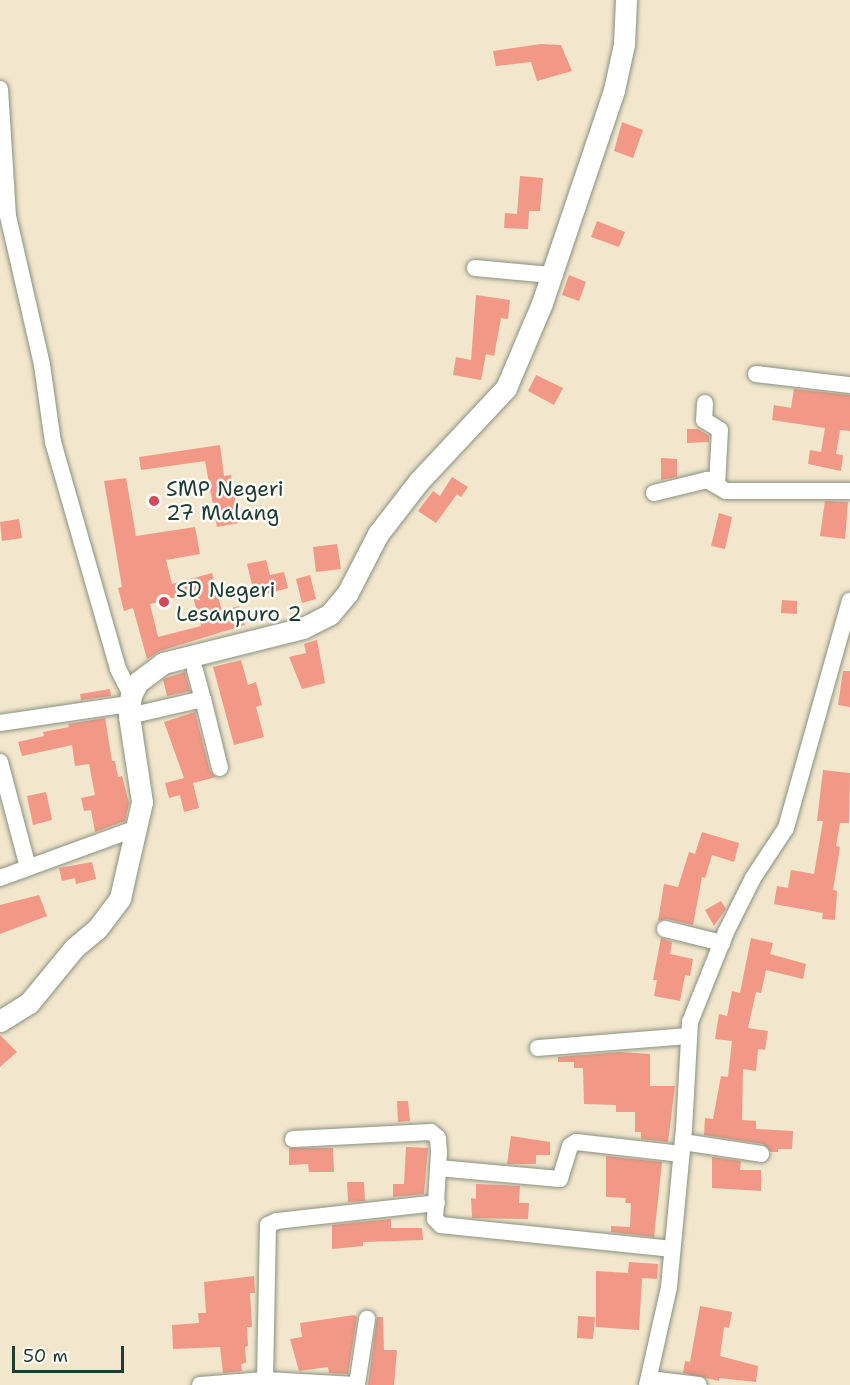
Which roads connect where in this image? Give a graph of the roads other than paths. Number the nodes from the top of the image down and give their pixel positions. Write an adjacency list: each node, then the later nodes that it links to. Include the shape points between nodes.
1 (626, 0): 5 (street, via 617,80)
2 (0, 89): 3 (street)
3 (0, 112): 15 (street, via 12,246 42,365 53,442)
4 (475, 268): 5 (street)
5 (551, 275): 15 (street, via 506,388 384,525 334,610 303,628 163,663 145,675)
6 (756, 374): 7 (street)
7 (850, 385)
8 (705, 403): 9 (street, via 704,420 720,430)
9 (717, 485): 10 (street, via 726,491); 11 (street, via 713,481 698,481)
10 (850, 491)
11 (654, 493)
12 (850, 601): 23 (street, via 786,828 753,878)
13 (195, 670): 14 (street)
14 (203, 699): 15 (street); 18 (street)
15 (130, 705): 16 (street); 19 (street, via 142,802)
16 (0, 723)
17 (0, 762): 20 (street)
18 (220, 768)
19 (139, 827): 20 (street); 24 (street, via 126,881 111,912 74,948 29,1003)
20 (28, 867): 21 (street)
21 (0, 878)
22 (665, 929): 23 (street)
23 (722, 943): 25 (street)
24 (0, 1021)
25 (687, 1036): 26 (street); 28 (street)
26 (538, 1048)
27 (293, 1139): 30 (street, via 431,1132 438,1138)
28 (682, 1148): 29 (street); 30 (street, via 576,1142 570,1146 560,1179); 32 (street)
29 (761, 1154)
30 (438, 1168): 31 (street)
31 (437, 1203): 32 (street, via 435,1219 450,1228); 34 (street, via 268,1225)
32 (672, 1249): 35 (street, via 669,1287)
33 (367, 1319): 37 (street)
34 (256, 1382): 36 (street); 37 (street)
35 (648, 1382): 38 (street)
36 (200, 1385)
37 (356, 1385)
38 (699, 1385)

